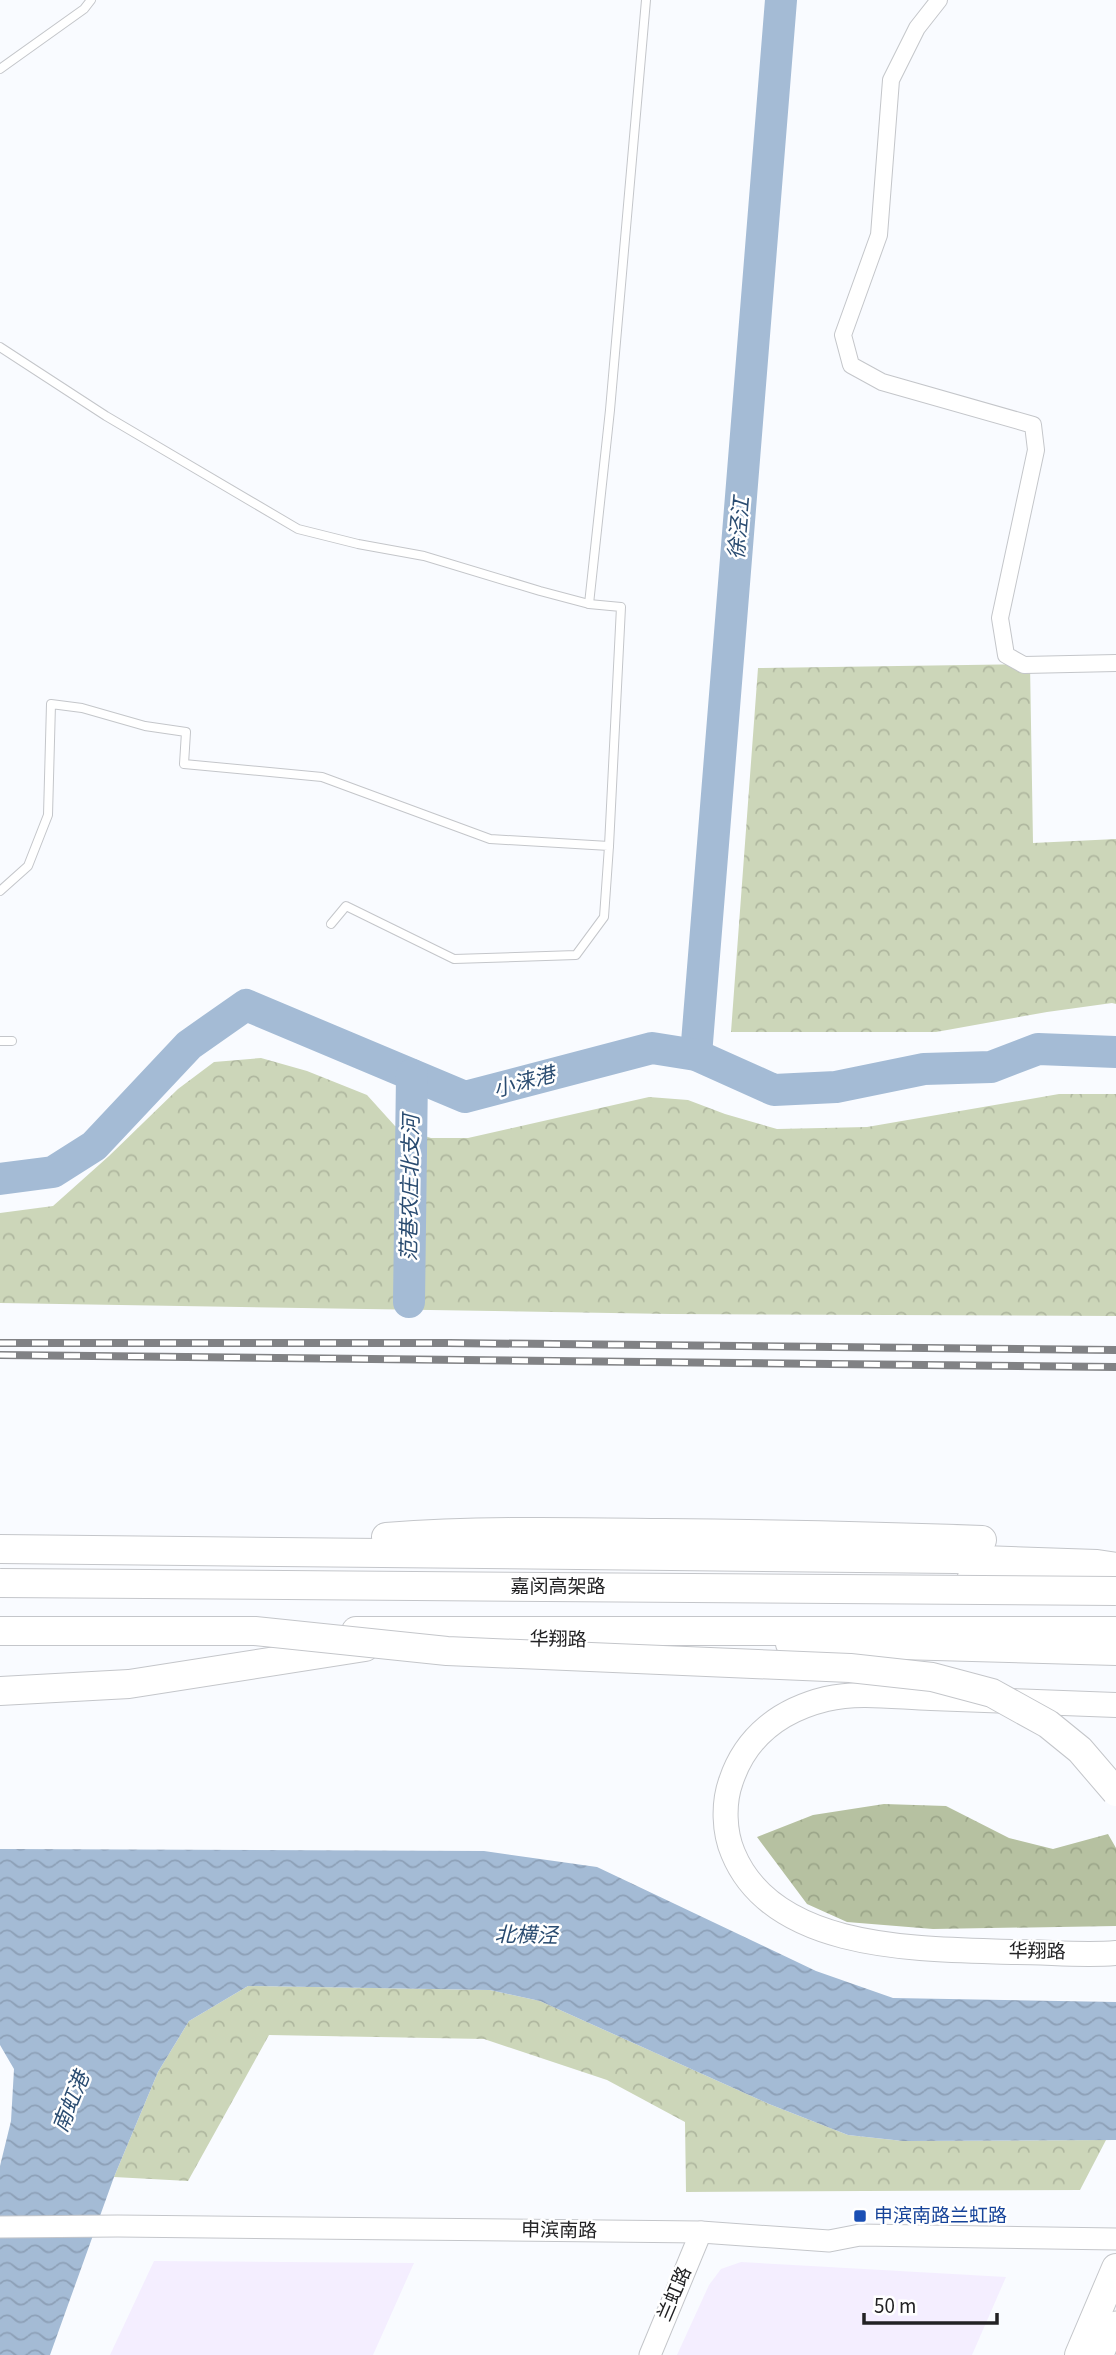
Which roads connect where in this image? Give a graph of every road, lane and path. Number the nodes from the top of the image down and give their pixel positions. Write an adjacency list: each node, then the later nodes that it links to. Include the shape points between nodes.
1 (91, 0): 4 (lane)
2 (646, 0): 6 (lane)
3 (939, 0): 7 (street, via 917,28 891,80 879,236 843,335 851,365 882,382 1033,425 1036,450 1000,618 1006,655 1024,665)
4 (0, 69)
5 (0, 347): 6 (lane, via 106,416 298,529 424,556)
6 (589, 604): 8 (lane, via 621,607)
7 (1116, 663)
8 (609, 846): 9 (lane, via 490,839 322,778 184,764 187,732 51,704 48,815 28,866); 10 (lane, via 604,917 576,955 454,959 346,905)
9 (0, 891)
10 (331, 924)
11 (0, 1041): 12 (lane)
12 (12, 1041)
13 (0, 1549): 14 (highway)
14 (240, 1552): 15 (highway, via 453,1532 855,1535 1004,1541); 16 (highway, via 955,1559)
15 (1116, 1555)
16 (1116, 1567)
17 (1116, 1577): 18 (main road)
18 (0, 1585): 19 (highway, 嘉闵高架路, bridge)
19 (1116, 1591)
20 (0, 1630): 21 (highway, bridge); 23 (main road, 华翔路)
21 (255, 1631): 22 (highway, bridge); 27 (highway, bridge, via 447,1651 850,1668 932,1677 992,1693 1048,1724 1080,1750)
22 (1116, 1631)
23 (426, 1637): 24 (main road, 华翔路); 25 (highway, via 129,1684)
24 (1116, 1653)
25 (0, 1691)
26 (1116, 1705): 28 (main road, 华翔路, via 852,1696 816,1702 777,1718 747,1748 727,1791 726,1819 730,1846 756,1891 811,1924 858,1939 928,1949)
27 (1116, 1792)
28 (1116, 1953)
29 (0, 2227): 30 (main road, 申滨南路)
30 (701, 2232): 31 (main road, 申滨南路, via 830,2241 860,2235); 34 (main road, 兰虹路)
31 (1116, 2239)
32 (1116, 2268): 35 (highway)
33 (1116, 2322): 36 (main road)
34 (650, 2355)
35 (1079, 2355)
36 (1102, 2355)

